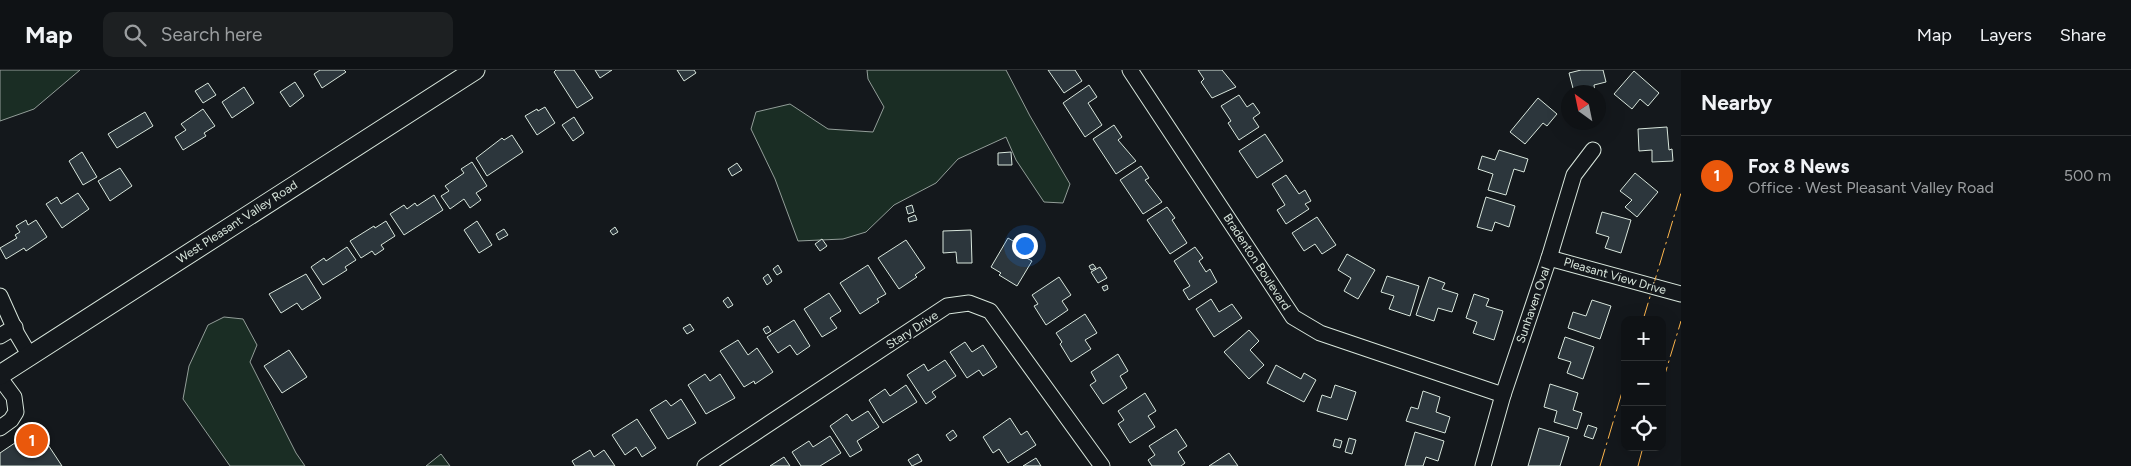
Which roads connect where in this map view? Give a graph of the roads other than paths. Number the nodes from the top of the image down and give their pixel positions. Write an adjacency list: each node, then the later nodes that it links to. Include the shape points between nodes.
1 (475, 70): 9 (main road, West Pleasant Valley Road)
2 (1130, 70): 11 (street, Bradenton Boulevard, via 1293,317 1320,333)
3 (1593, 150): 4 (street, Sunhaven Oval, via 1574,174)
4 (1550, 258): 5 (street, Pleasant View Drive); 11 (street, Sunhaven Oval)
5 (1681, 294)
6 (0, 296): 7 (street)
7 (15, 327): 8 (street); 9 (street)
8 (0, 336)
9 (30, 356): 10 (main road, West Pleasant Valley Road)
10 (0, 376): 12 (street, via 14,398 16,412 12,420)
11 (1503, 395): 15 (street, Sunhaven Oval)
12 (0, 428)
13 (705, 466): 14 (street, Stary Drive, via 948,306 969,303 990,311)
14 (1102, 466)
15 (1484, 466)

